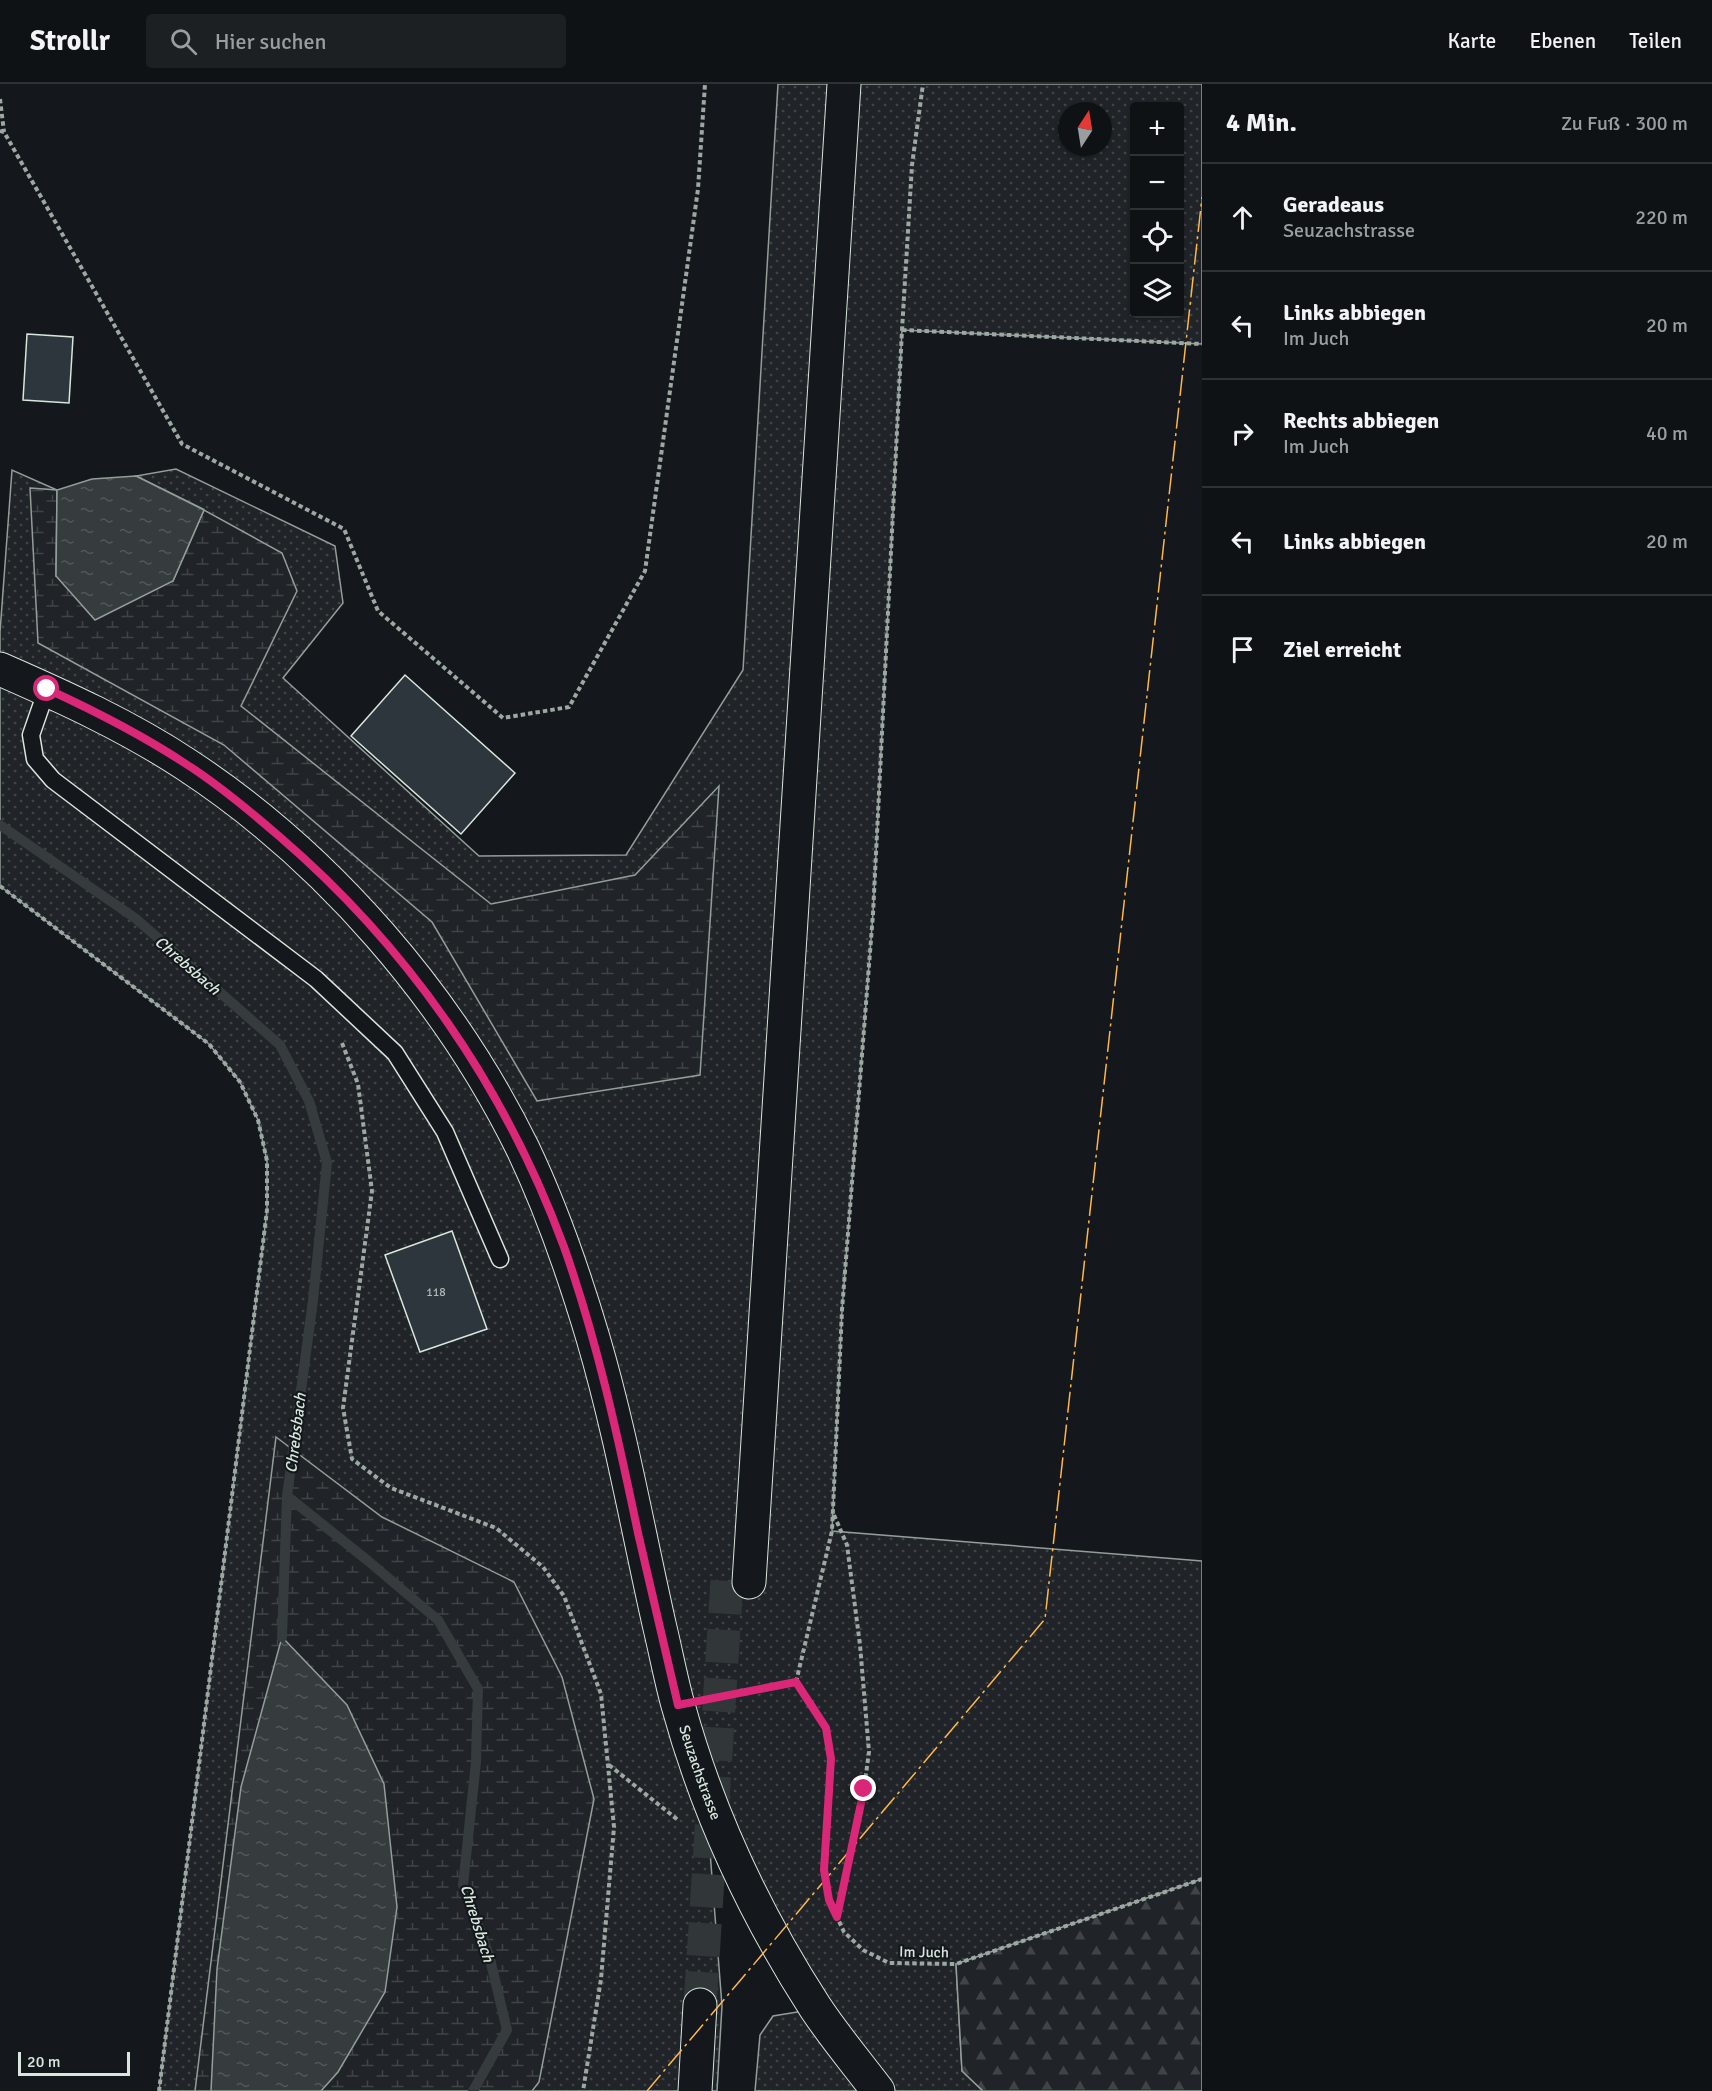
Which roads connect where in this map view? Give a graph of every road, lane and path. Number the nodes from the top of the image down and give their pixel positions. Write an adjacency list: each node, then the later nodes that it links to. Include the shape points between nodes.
1 (705, 84): 6 (path, via 698,189 645,571 569,707 503,718 378,611 345,529 182,444)
2 (822, 84): 3 (main road, via 738,1581)
3 (844, 84)
4 (923, 84): 7 (path, via 912,165)
5 (0, 99): 6 (path)
6 (2, 132)
7 (902, 330): 8 (path); 14 (path, via 873,914 842,1310)
8 (1202, 344)
9 (0, 669): 10 (main road, Seuzachstrasse)
10 (47, 689): 13 (lane, via 31,735 35,759 53,780 316,979 395,1053 445,1132); 16 (main road, Seuzachstrasse, via 95,711 186,764 249,810 314,867 385,940 475,1062 524,1152 579,1295 619,1441)
11 (0, 886): 19 (path, via 209,1044 240,1082 258,1120 267,1161 267,1210)
12 (341, 1042): 20 (path, via 358,1084 372,1191 344,1408 352,1459 391,1488 496,1528 543,1567 564,1596 601,1694 614,1827 601,1979)
13 (500, 1259)
14 (833, 1512): 15 (path, via 832,1531); 18 (path, via 847,1545 869,1752)
15 (796, 1682): 16 (path); 18 (path, Im Juch, via 826,1728 831,1759 824,1870 829,1900)
16 (678, 1705): 23 (main road, Seuzachstrasse, via 704,1784 763,1920 816,2009)
17 (1202, 1879): 18 (path, Im Juch, via 956,1964 889,1963 863,1950 844,1932)
18 (837, 1917)
19 (159, 2091)
20 (583, 2091)
21 (695, 2091): 22 (main road, via 711,2006)
22 (717, 2091)
23 (878, 2091)

